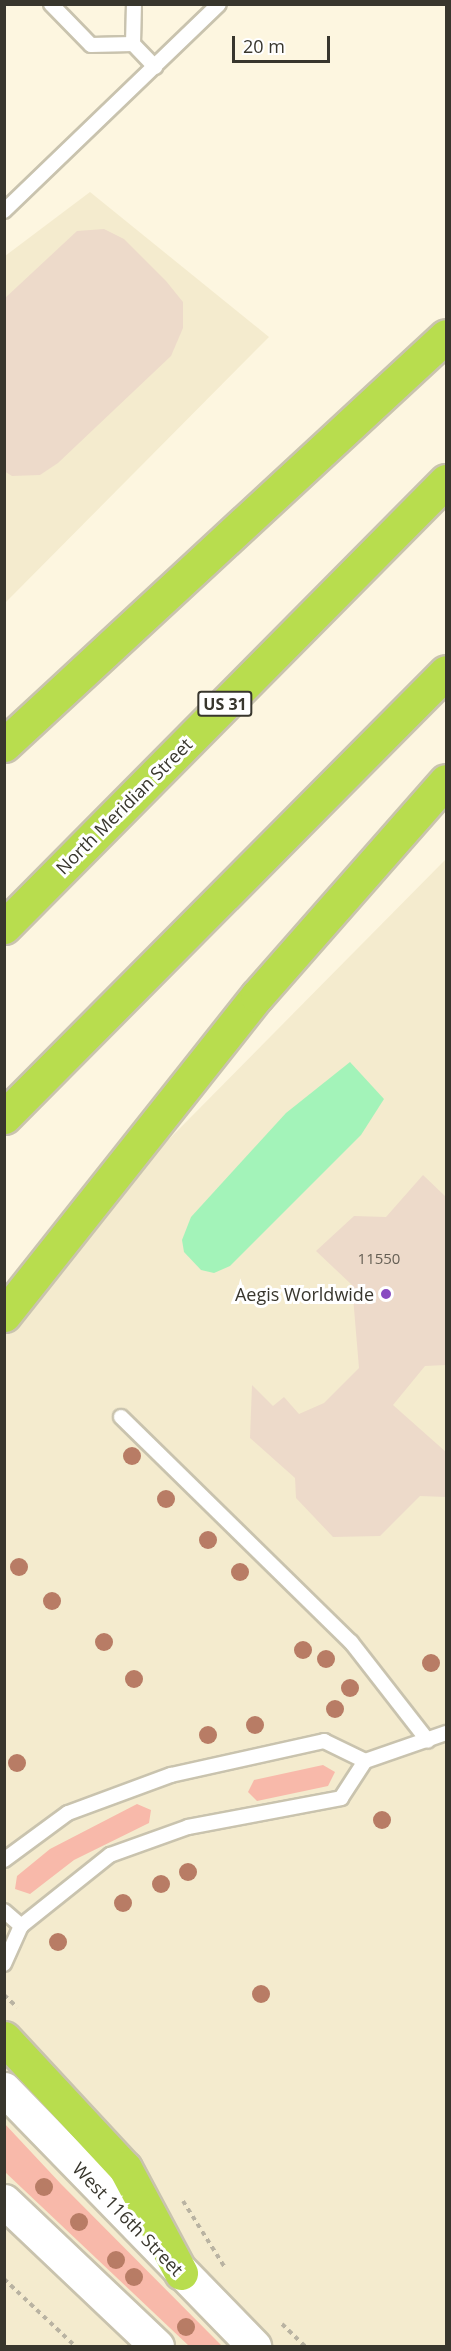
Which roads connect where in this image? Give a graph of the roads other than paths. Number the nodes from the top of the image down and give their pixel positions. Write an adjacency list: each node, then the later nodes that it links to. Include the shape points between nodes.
1 (51, 4): 4 (lane, via 91,45)
2 (134, 4): 4 (lane)
3 (219, 4): 5 (lane)
4 (133, 44): 5 (lane)
5 (155, 67): 6 (lane)
6 (4, 211)
7 (447, 336): 10 (highway)
8 (447, 481): 12 (highway, North Meridian Street / US 31)
9 (447, 672): 13 (highway)
10 (4, 745)
11 (447, 781): 14 (highway, via 257,996)
12 (4, 927)
13 (4, 1117)
14 (4, 1315)
15 (121, 1417): 17 (lane, via 351,1642)
16 (447, 1733): 17 (lane)
17 (428, 1741): 18 (lane)
18 (365, 1761): 19 (lane, via 324,1741 171,1775 68,1813); 21 (lane, via 341,1798 188,1827 110,1855)
19 (4, 1860)
20 (4, 1911): 21 (lane)
21 (21, 1926): 22 (lane)
22 (4, 1964)
23 (4, 2038): 26 (highway, via 125,2168)
24 (4, 2090): 26 (main road, West 116th Street)
25 (4, 2201): 27 (main road)
26 (181, 2273): 28 (main road, West 116th Street)
27 (157, 2346)
28 (254, 2346)

